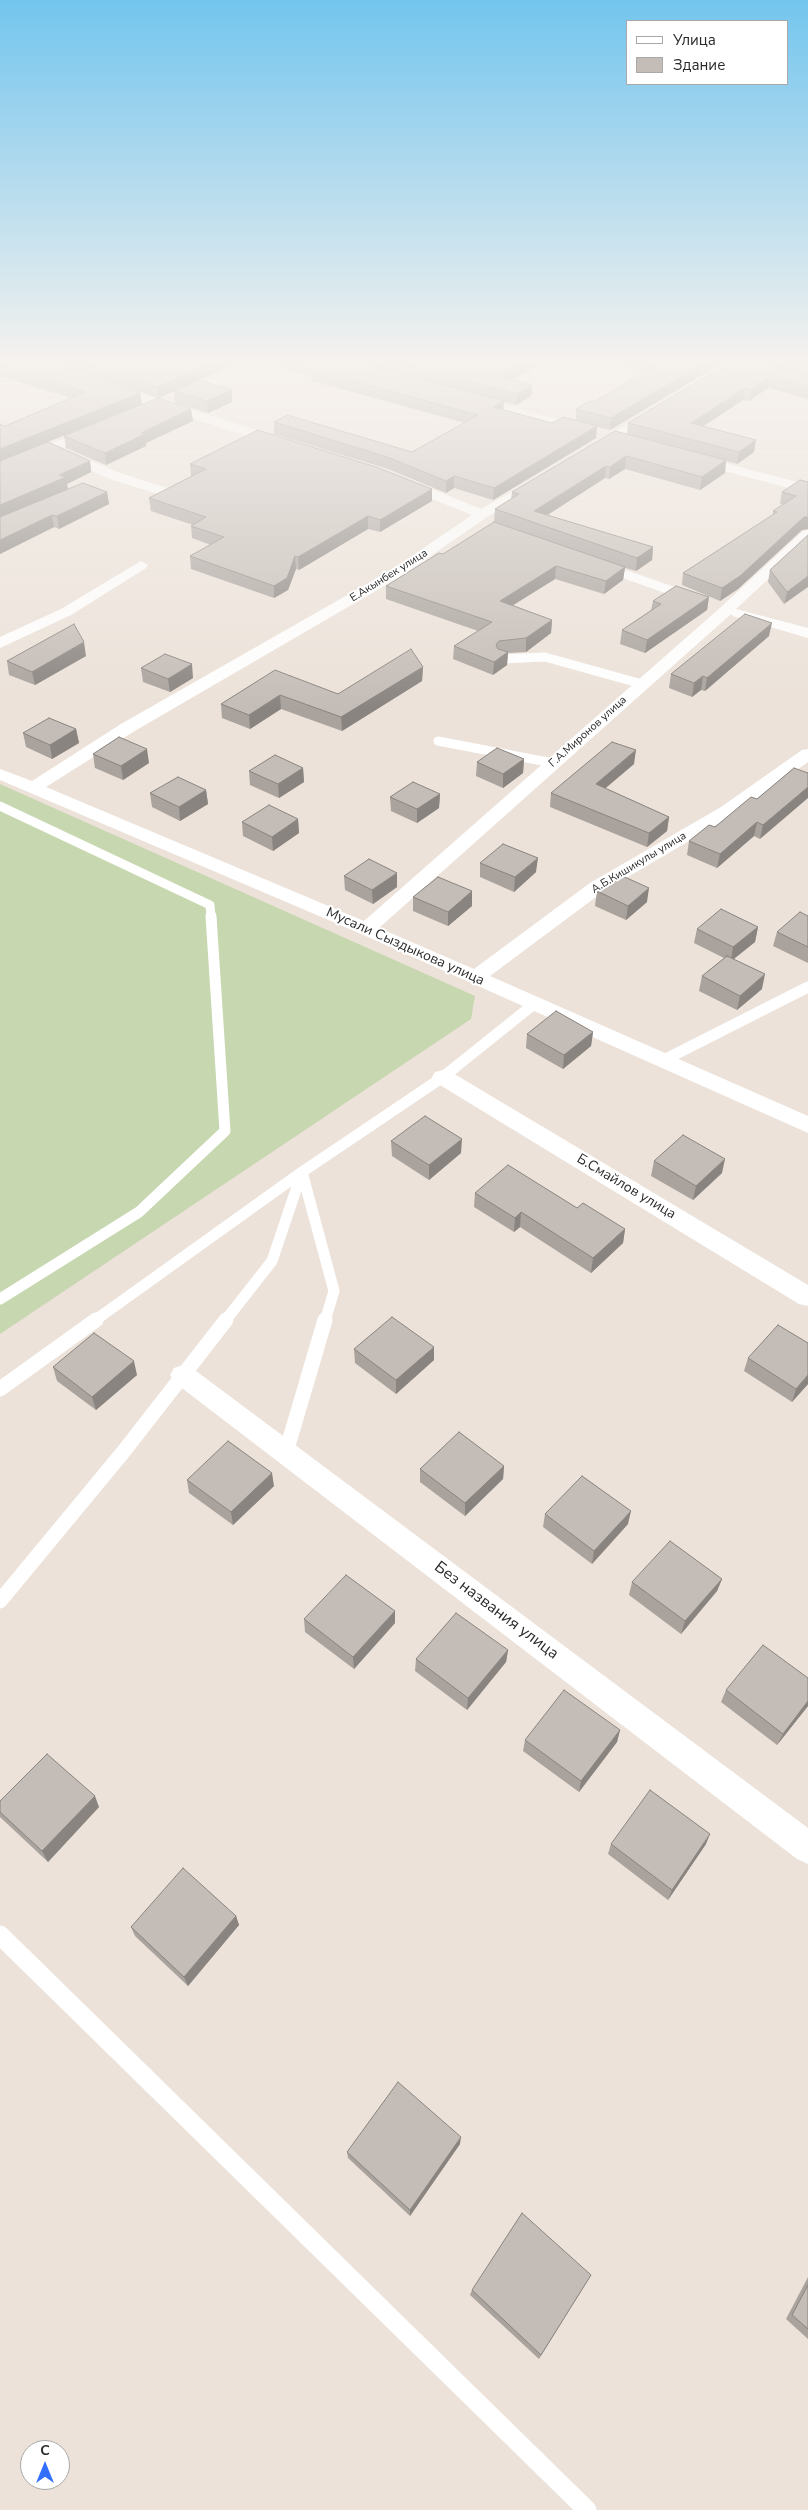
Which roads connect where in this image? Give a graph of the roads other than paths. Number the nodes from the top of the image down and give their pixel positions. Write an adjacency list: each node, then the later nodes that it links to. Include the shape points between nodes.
1 (115, 476): 5 (street); 7 (street)
2 (546, 476): 8 (street, Е.Акынбек улица)
3 (759, 476): 6 (street)
4 (391, 478): 8 (street)
5 (97, 483)
6 (808, 489)
7 (172, 494)
8 (477, 518): 9 (street); 22 (street, Е.Акынбек улица, via 398,572 127,728)
9 (490, 528)
10 (808, 534): 13 (street, Г.А.Миронов улица)
11 (577, 557): 13 (street)
12 (141, 565): 15 (street, via 66,612)
13 (726, 610): 14 (street); 17 (street, Г.А.Миронов улица)
14 (808, 633)
15 (0, 643)
16 (502, 658): 17 (lane, via 545,658)
17 (642, 684): 20 (street, Г.А.Миронов улица)
18 (438, 741): 20 (lane)
19 (808, 754): 25 (street, А.Б.Кишикулы улица, via 727,811 597,887)
20 (553, 763): 24 (street, Г.А.Миронов улица)
21 (0, 774): 22 (street, Мусали Сыздыкова улица)
22 (33, 788): 24 (street, Мусали Сыздыкова улица)
23 (0, 806): 33 (lane, via 210,905 225,1132 139,1212)
24 (366, 929): 25 (street, Мусали Сыздыкова улица)
25 (475, 978): 27 (street, Мусали Сыздыкова улица)
26 (808, 987): 28 (lane)
27 (534, 1004): 28 (street, Мусали Сыздыкова улица); 29 (lane)
28 (662, 1061): 30 (street, Мусали Сыздыкова улица)
29 (443, 1077): 31 (lane); 32 (street, Б.Смайлов улица)
30 (808, 1125)
31 (302, 1172): 34 (lane, via 272,1261); 35 (lane); 36 (lane, via 334,1291)
32 (808, 1297)
33 (0, 1299)
34 (183, 1375): 36 (street, Без названия улица); 37 (lane)
35 (0, 1389)
36 (286, 1452): 38 (street, Без названия улица)
37 (0, 1601)
38 (808, 1848)
39 (0, 1935): 40 (lane)
40 (586, 2510)

